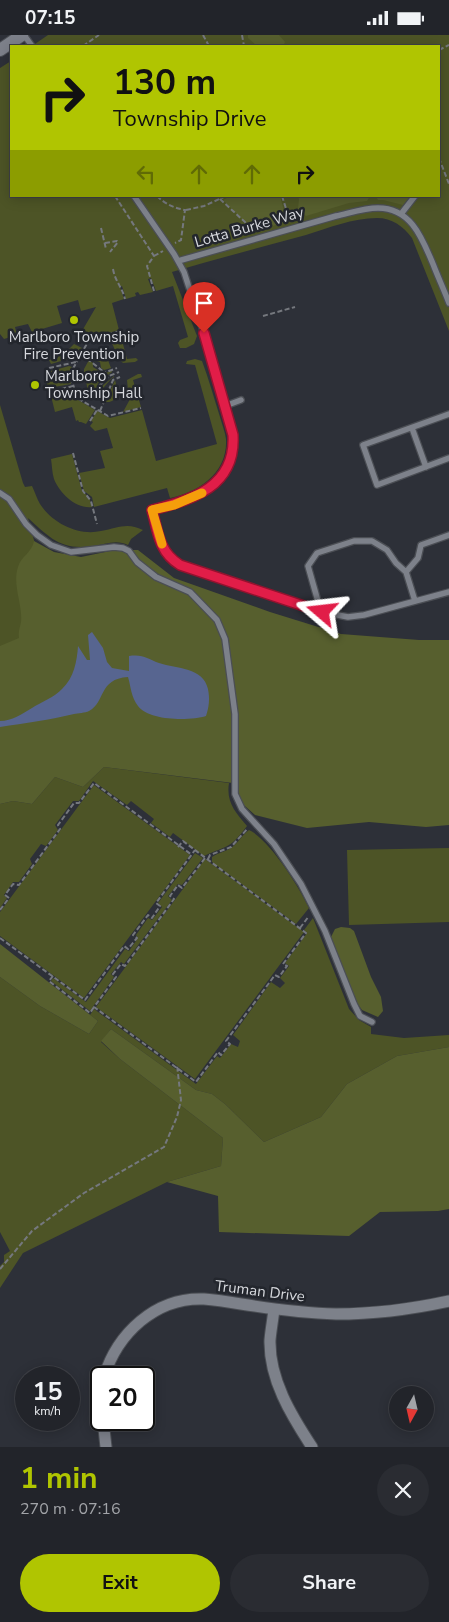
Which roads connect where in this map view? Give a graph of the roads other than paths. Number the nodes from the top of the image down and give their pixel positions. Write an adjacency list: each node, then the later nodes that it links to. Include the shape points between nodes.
1 (23, 35): 2 (lane); 3 (street)
2 (31, 45)
3 (0, 50)
4 (135, 197): 7 (lane)
5 (415, 197): 6 (lane)
6 (401, 214): 7 (lane, Lotta Burke Way, via 384,209 363,209); 8 (lane, via 422,238)
7 (178, 261): 10 (lane, via 189,286)
8 (449, 303)
9 (240, 400): 10 (lane)
10 (225, 406): 20 (lane, via 233,440 223,475 199,495 152,510 166,553 180,565)
11 (449, 414): 12 (lane)
12 (412, 427): 14 (lane); 14 (lane, via 363,445 377,485)
13 (449, 458): 14 (lane)
14 (426, 467)
15 (0, 493): 21 (lane, via 26,524 51,545 71,551 123,548 130,551 136,563 156,577 190,592 216,620 225,639 235,714 235,794 242,809 289,865 314,908 360,1016)
16 (449, 535): 17 (lane, via 421,545 418,558)
17 (406, 572): 19 (lane); 20 (lane, via 387,550 372,541 354,541 317,553 308,567)
18 (449, 592): 19 (lane)
19 (415, 601): 20 (lane, via 353,617)
20 (322, 612)
21 (372, 1022)
22 (449, 1301): 23 (street, Truman Drive, via 369,1313)
23 (274, 1309): 24 (street, Truman Drive, via 203,1299 166,1306 143,1319 126,1334); 27 (street, via 270,1338 274,1371 291,1411)
24 (108, 1366)
25 (104, 1431): 26 (street)
26 (106, 1447)
27 (312, 1447)

